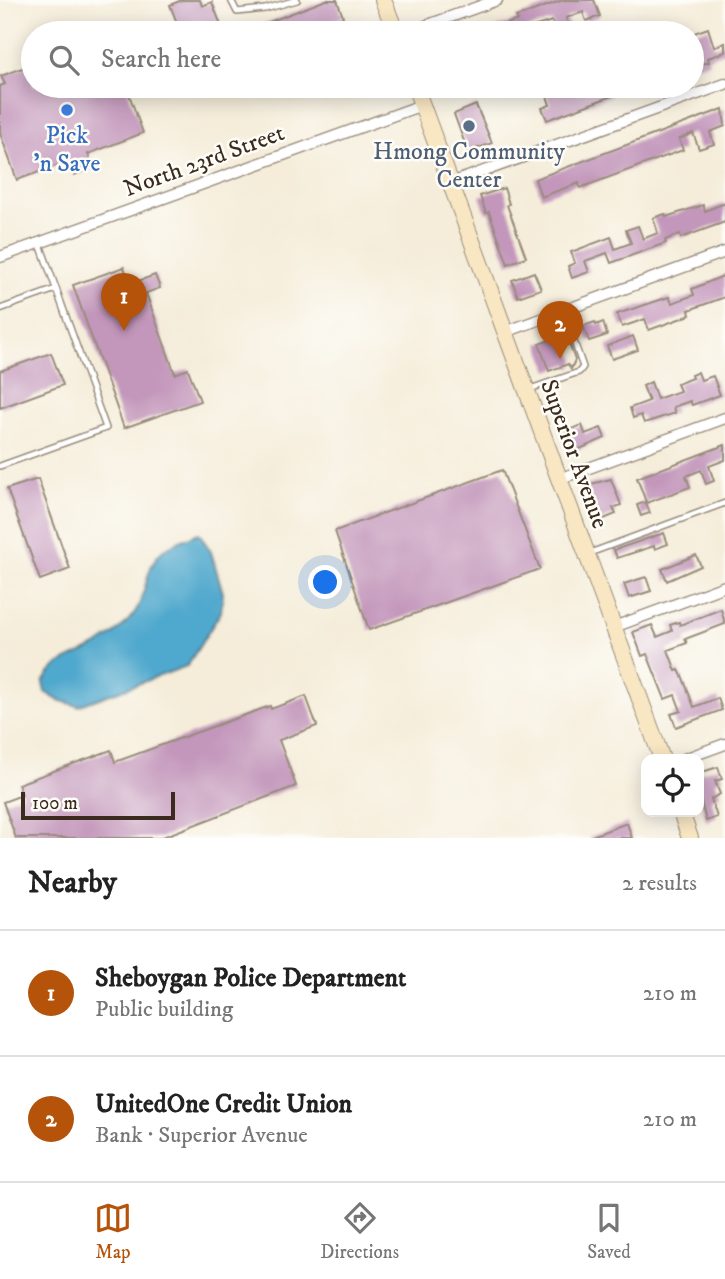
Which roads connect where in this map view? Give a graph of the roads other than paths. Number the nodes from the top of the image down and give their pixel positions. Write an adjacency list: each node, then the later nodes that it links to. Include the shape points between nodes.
1 (230, 0): 2 (lane, via 237,12)
2 (296, 0)
3 (383, 0): 5 (street)
4 (497, 0): 6 (street)
5 (391, 21)
6 (439, 21)
7 (725, 84): 8 (street)
8 (704, 92)
9 (419, 98): 11 (street, Superior Avenue)
10 (686, 98): 12 (street)
11 (422, 105): 12 (street, Superior Avenue); 13 (street, North 23rd Street)
12 (451, 183): 19 (street, Superior Avenue)
13 (40, 242): 15 (street, North 23rd Street); 16 (lane)
14 (725, 252): 18 (street)
15 (0, 257)
16 (56, 289): 17 (lane); 22 (lane, via 106,428)
17 (0, 309)
18 (564, 310): 19 (street); 20 (lane, via 583,367)
19 (505, 332): 20 (street, Superior Avenue)
20 (527, 390): 23 (street, Superior Avenue)
21 (725, 418): 23 (street)
22 (0, 467)
23 (559, 479): 25 (street, Superior Avenue)
24 (725, 503): 25 (lane)
25 (587, 554): 27 (street, Superior Avenue)
26 (725, 586): 27 (street)
27 (614, 627): 29 (street, Superior Avenue)
28 (725, 744): 30 (street)
29 (660, 754)
30 (698, 754)
31 (683, 817): 32 (street)
32 (690, 838)

